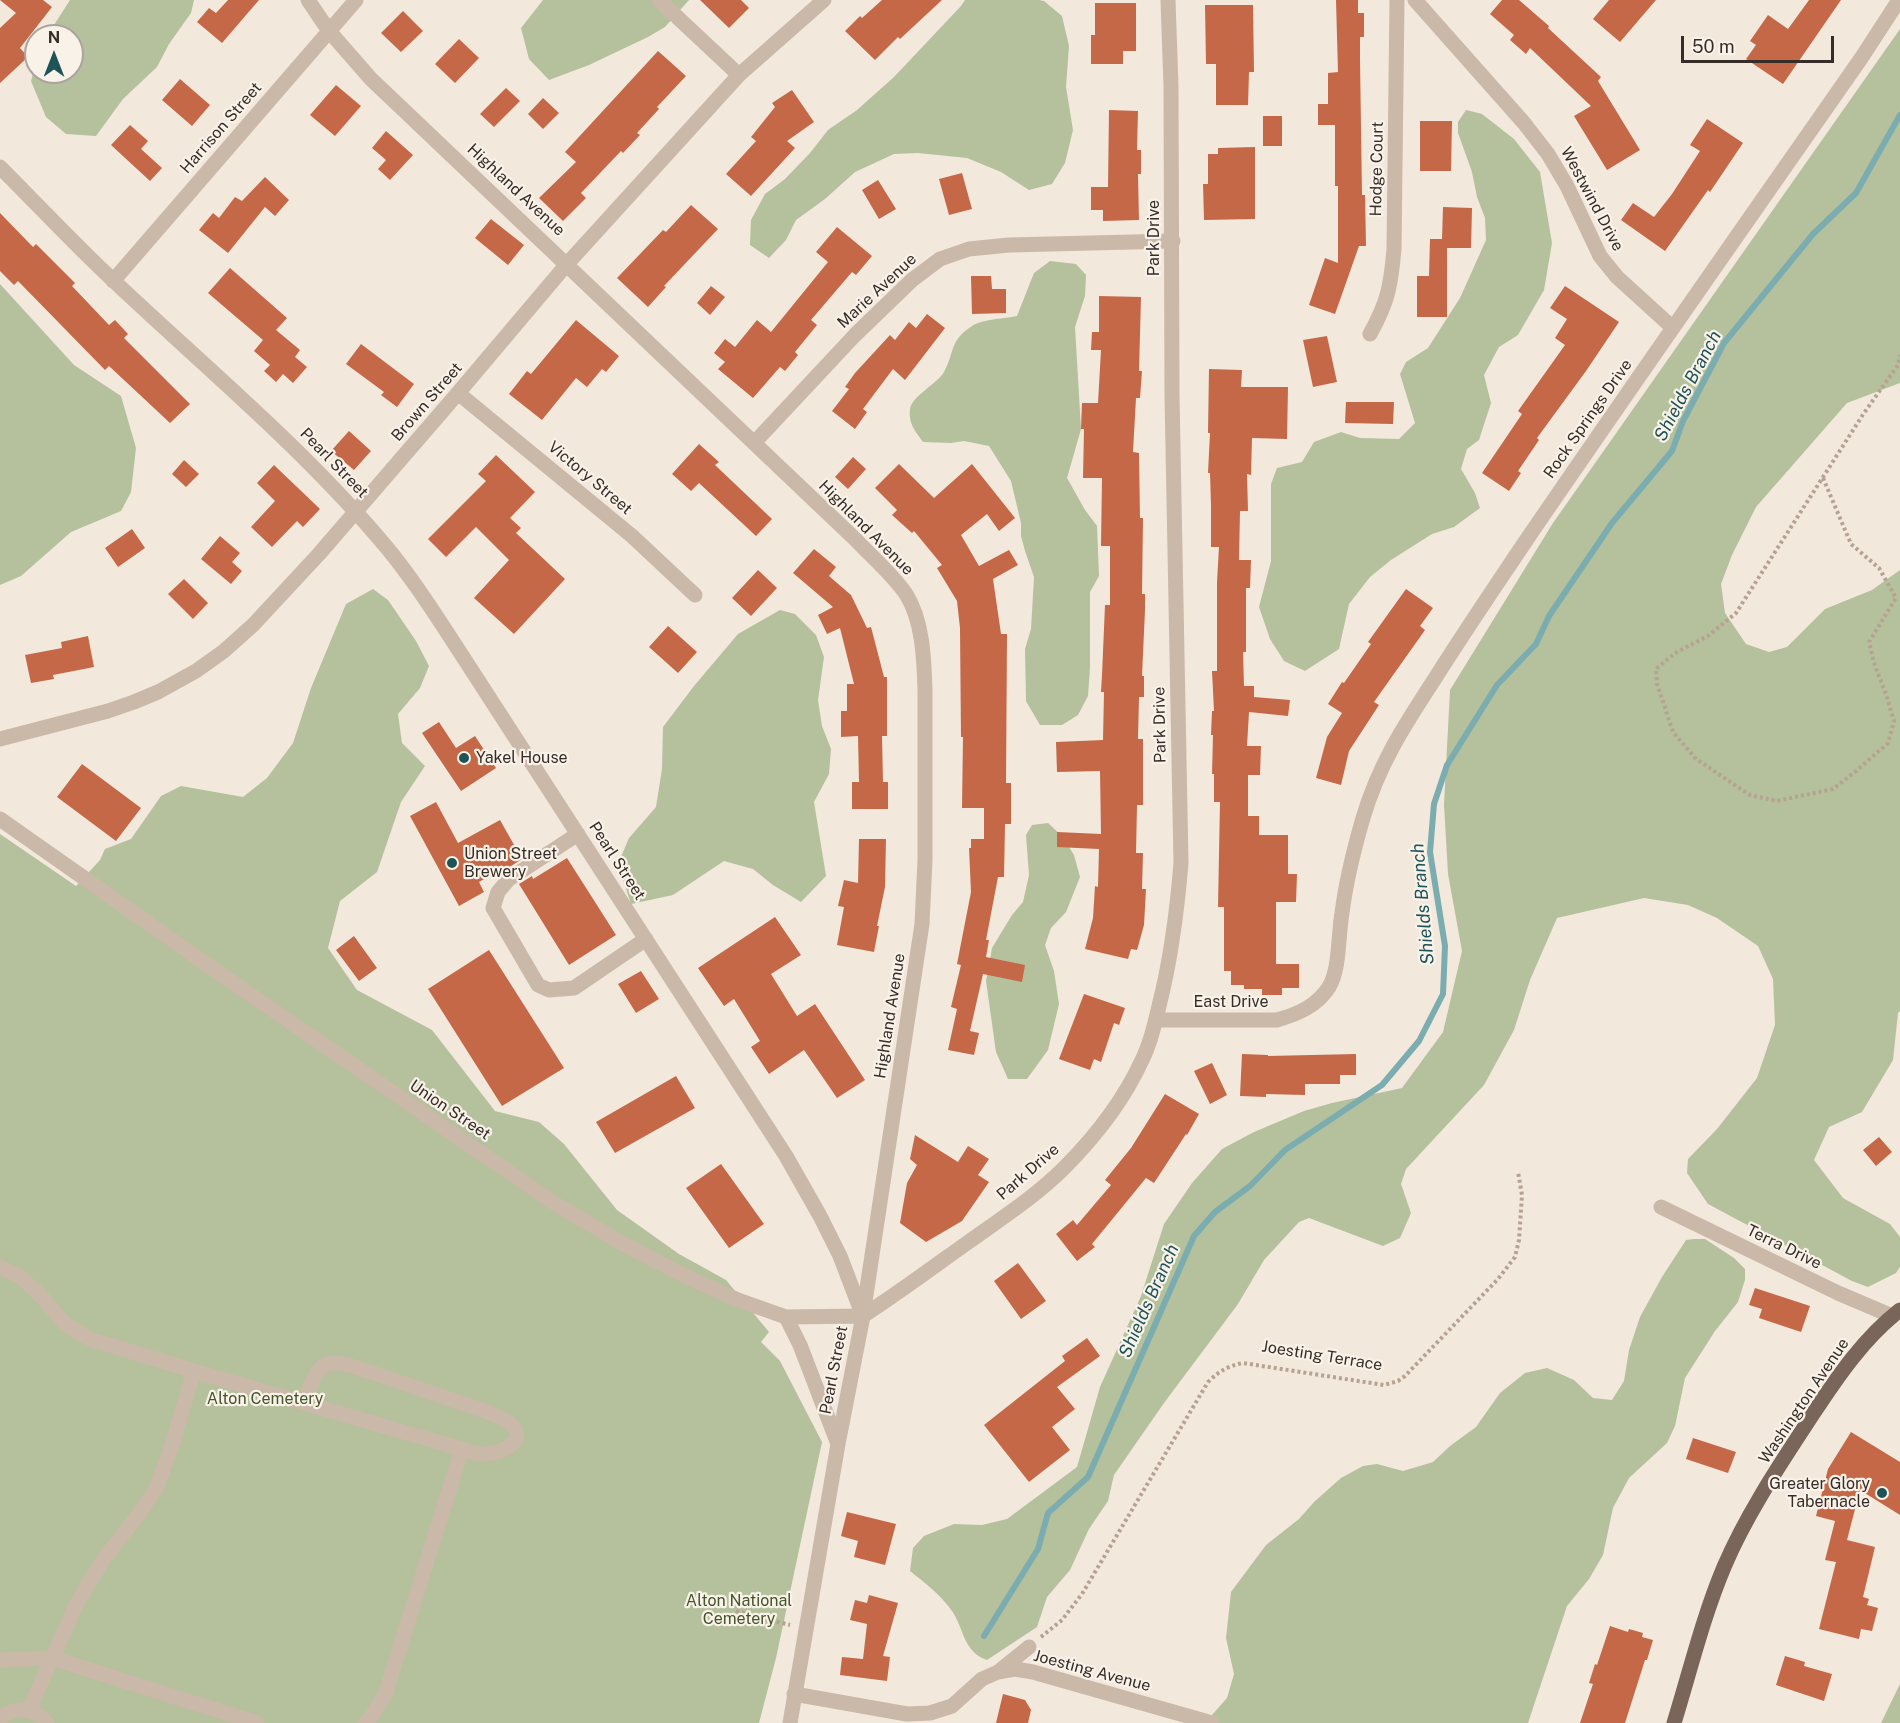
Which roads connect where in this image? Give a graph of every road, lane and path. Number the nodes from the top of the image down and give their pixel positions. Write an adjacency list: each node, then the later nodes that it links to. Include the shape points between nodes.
1 (308, 0): 9 (street, Highland Avenue)
2 (356, 0): 9 (street, Harrison Street)
3 (659, 0): 10 (street)
4 (824, 0): 10 (street, Brown Street)
5 (1168, 0): 12 (street, Park Drive)
6 (1397, 0): 16 (street, Hodge Court, via 1394,249 1387,301)
7 (1415, 0): 15 (street, Westwind Drive, via 1548,154 1599,256)
8 (1899, 0): 15 (street, Rock Springs Drive)
9 (328, 31): 13 (street, Highland Avenue, via 371,79); 14 (street, Harrison Street)
10 (739, 75): 13 (street, Brown Street)
11 (0, 167): 14 (street, Pearl Street)
12 (1173, 241): 19 (street, Marie Avenue, via 1009,245 969,249 940,260 912,280 855,335); 28 (street, Park Drive, via 1181,863 1171,956)
13 (567, 264): 18 (street, Brown Street); 19 (street, Highland Avenue)
14 (114, 281): 21 (street, Pearl Street, via 289,442)
15 (1673, 328): 26 (street, Rock Springs Drive, via 1395,741 1364,817)
16 (1370, 334)
17 (1900, 355): 20 (path, via 1898,365)
18 (458, 393): 21 (street, Brown Street); 22 (street, Victory Street, via 632,536)
19 (754, 443): 33 (street, Highland Avenue, via 897,583 912,606 924,662 922,924)
20 (1823, 478): 20 (path, via 1851,544 1879,568 1896,598 1869,642 1894,721 1888,743 1833,789 1777,801 1750,795 1696,759 1673,732 1656,669 1736,613)
21 (355, 511): 23 (street, Brown Street, via 253,625 196,671 134,702); 25 (street, Pearl Street, via 418,589)
22 (694, 595)
23 (0, 739)
24 (0, 819): 34 (street, Union Street, via 555,1203 689,1278)
25 (578, 834): 27 (street, Pearl Street); 27 (street, via 509,879 498,892 494,908 538,985 549,990 573,988)
26 (1348, 879): 28 (street, East Drive, via 1334,977 1314,1005 1277,1020)
27 (646, 939): 33 (street, Pearl Street, via 786,1156 840,1256)
28 (1156, 1020): 33 (street, Park Drive, via 1144,1058 1121,1097 1063,1169 998,1221)
29 (1518, 1172): 41 (path, Joesting Terrace, via 1522,1195 1515,1257 1405,1376 1384,1385 1243,1363 1218,1372 1208,1382 1082,1594 1062,1620)
30 (1661, 1207): 32 (street, Terra Drive, via 1838,1293)
31 (0, 1267): 35 (street, via 21,1276 65,1324 90,1339)
32 (1896, 1313): 53 (main road, Washington Avenue, via 1845,1368 1751,1514 1724,1568)
33 (863, 1316): 34 (street); 37 (street, Pearl Street)
34 (786, 1317): 37 (street)
35 (194, 1371): 36 (street); 42 (street, via 157,1487 103,1560 77,1603)
36 (305, 1403): 38 (street); 38 (street, via 316,1375 325,1364 334,1363 488,1412 505,1419 516,1430 514,1443 508,1449 479,1454)
37 (838, 1444): 40 (street, Pearl Street)
38 (462, 1449): 50 (street, via 385,1695)
39 (736, 1611): 40 (path)
40 (805, 1629): 45 (street, Pearl Street)
41 (1029, 1647): 44 (street)
42 (52, 1658): 43 (street); 46 (street); 49 (street)
43 (0, 1660)
44 (998, 1672): 45 (street, Joesting Avenue, via 982,1679 952,1706 930,1713 907,1714); 52 (street, Joesting Avenue, via 1033,1672)
45 (794, 1694): 51 (street, Pearl Street)
46 (29, 1710): 47 (street, via 18,1709); 48 (street)
47 (0, 1718)
48 (47, 1723)
49 (257, 1723)
50 (365, 1723)
51 (790, 1723)
52 (1212, 1723)
53 (1674, 1723)

